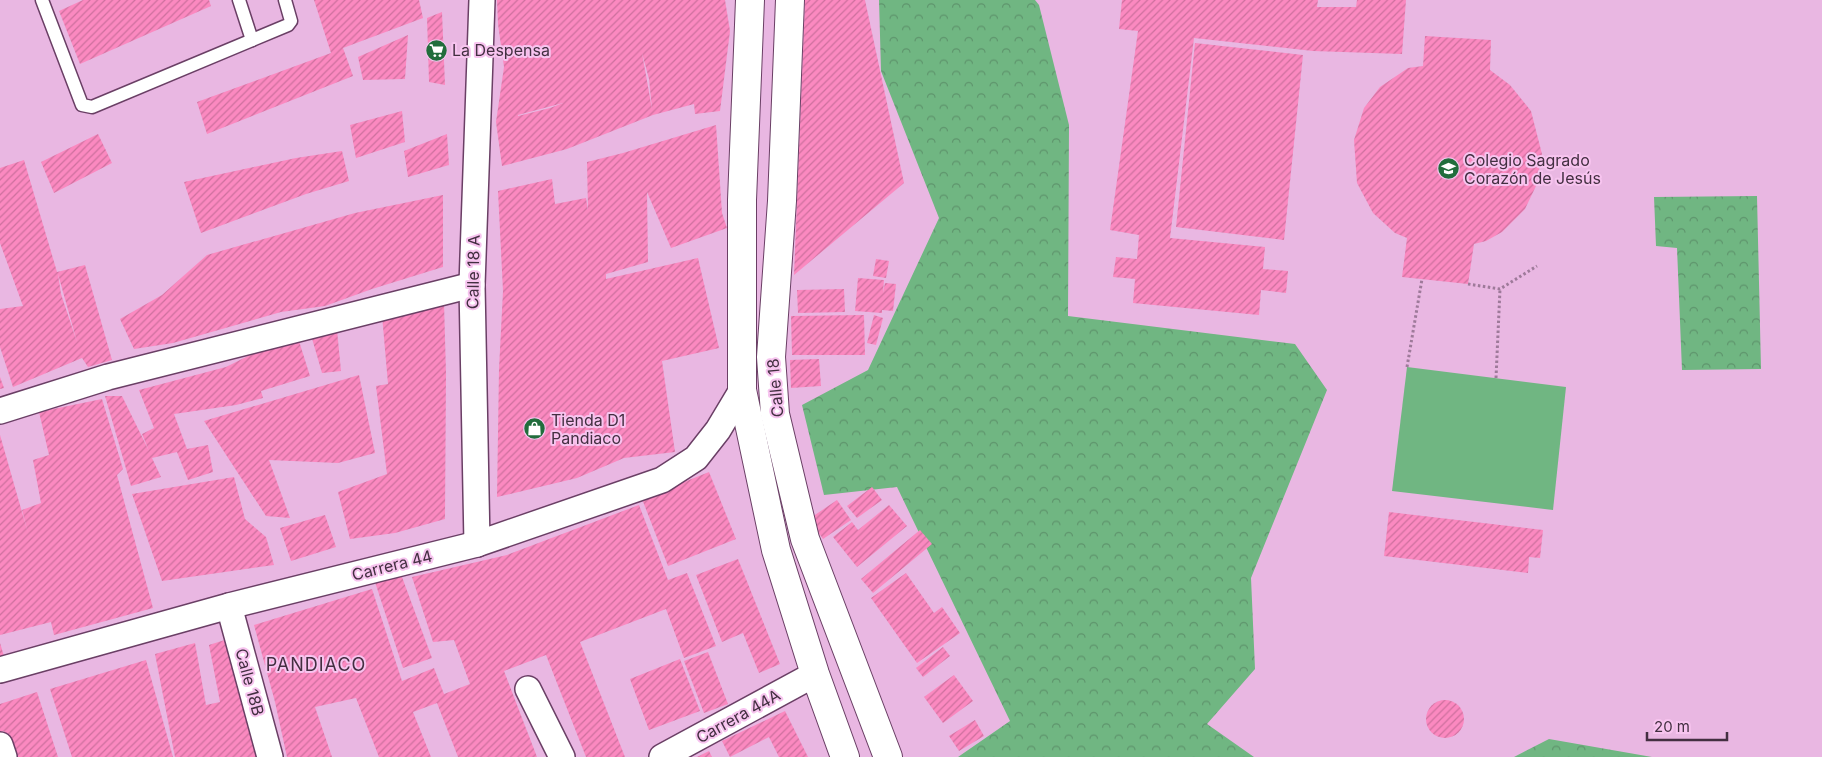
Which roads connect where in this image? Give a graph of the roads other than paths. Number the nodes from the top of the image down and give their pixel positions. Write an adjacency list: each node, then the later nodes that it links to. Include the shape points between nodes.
1 (42, 0): 7 (lane, via 82,105 86,107)
2 (238, 0): 7 (lane)
3 (285, 0): 7 (lane, via 290,23)
4 (482, 0): 8 (street, Calle 18 A)
5 (750, 0): 9 (main road, Calle 18, via 742,200)
6 (790, 0): 22 (main road, Calle 18, via 782,202 771,358 775,414 805,539)
7 (252, 40)
8 (472, 285): 10 (street, via 108,377); 11 (street, Calle 18 A)
9 (742, 390): 11 (street, Carrera 44, via 718,430 696,458 662,480); 14 (main road, Calle 18, via 776,550)
10 (0, 410)
11 (477, 544): 12 (street, Carrera 44)
12 (229, 606): 13 (street, Carrera 44); 18 (street, Calle 18B)
13 (0, 670)
14 (815, 674): 20 (street, Carrera 44A); 21 (main road, Calle 18)
15 (528, 689): 19 (street)
16 (0, 745): 17 (street)
17 (4, 757)
18 (270, 757)
19 (562, 757)
20 (662, 757)
21 (845, 757)
22 (888, 757)

